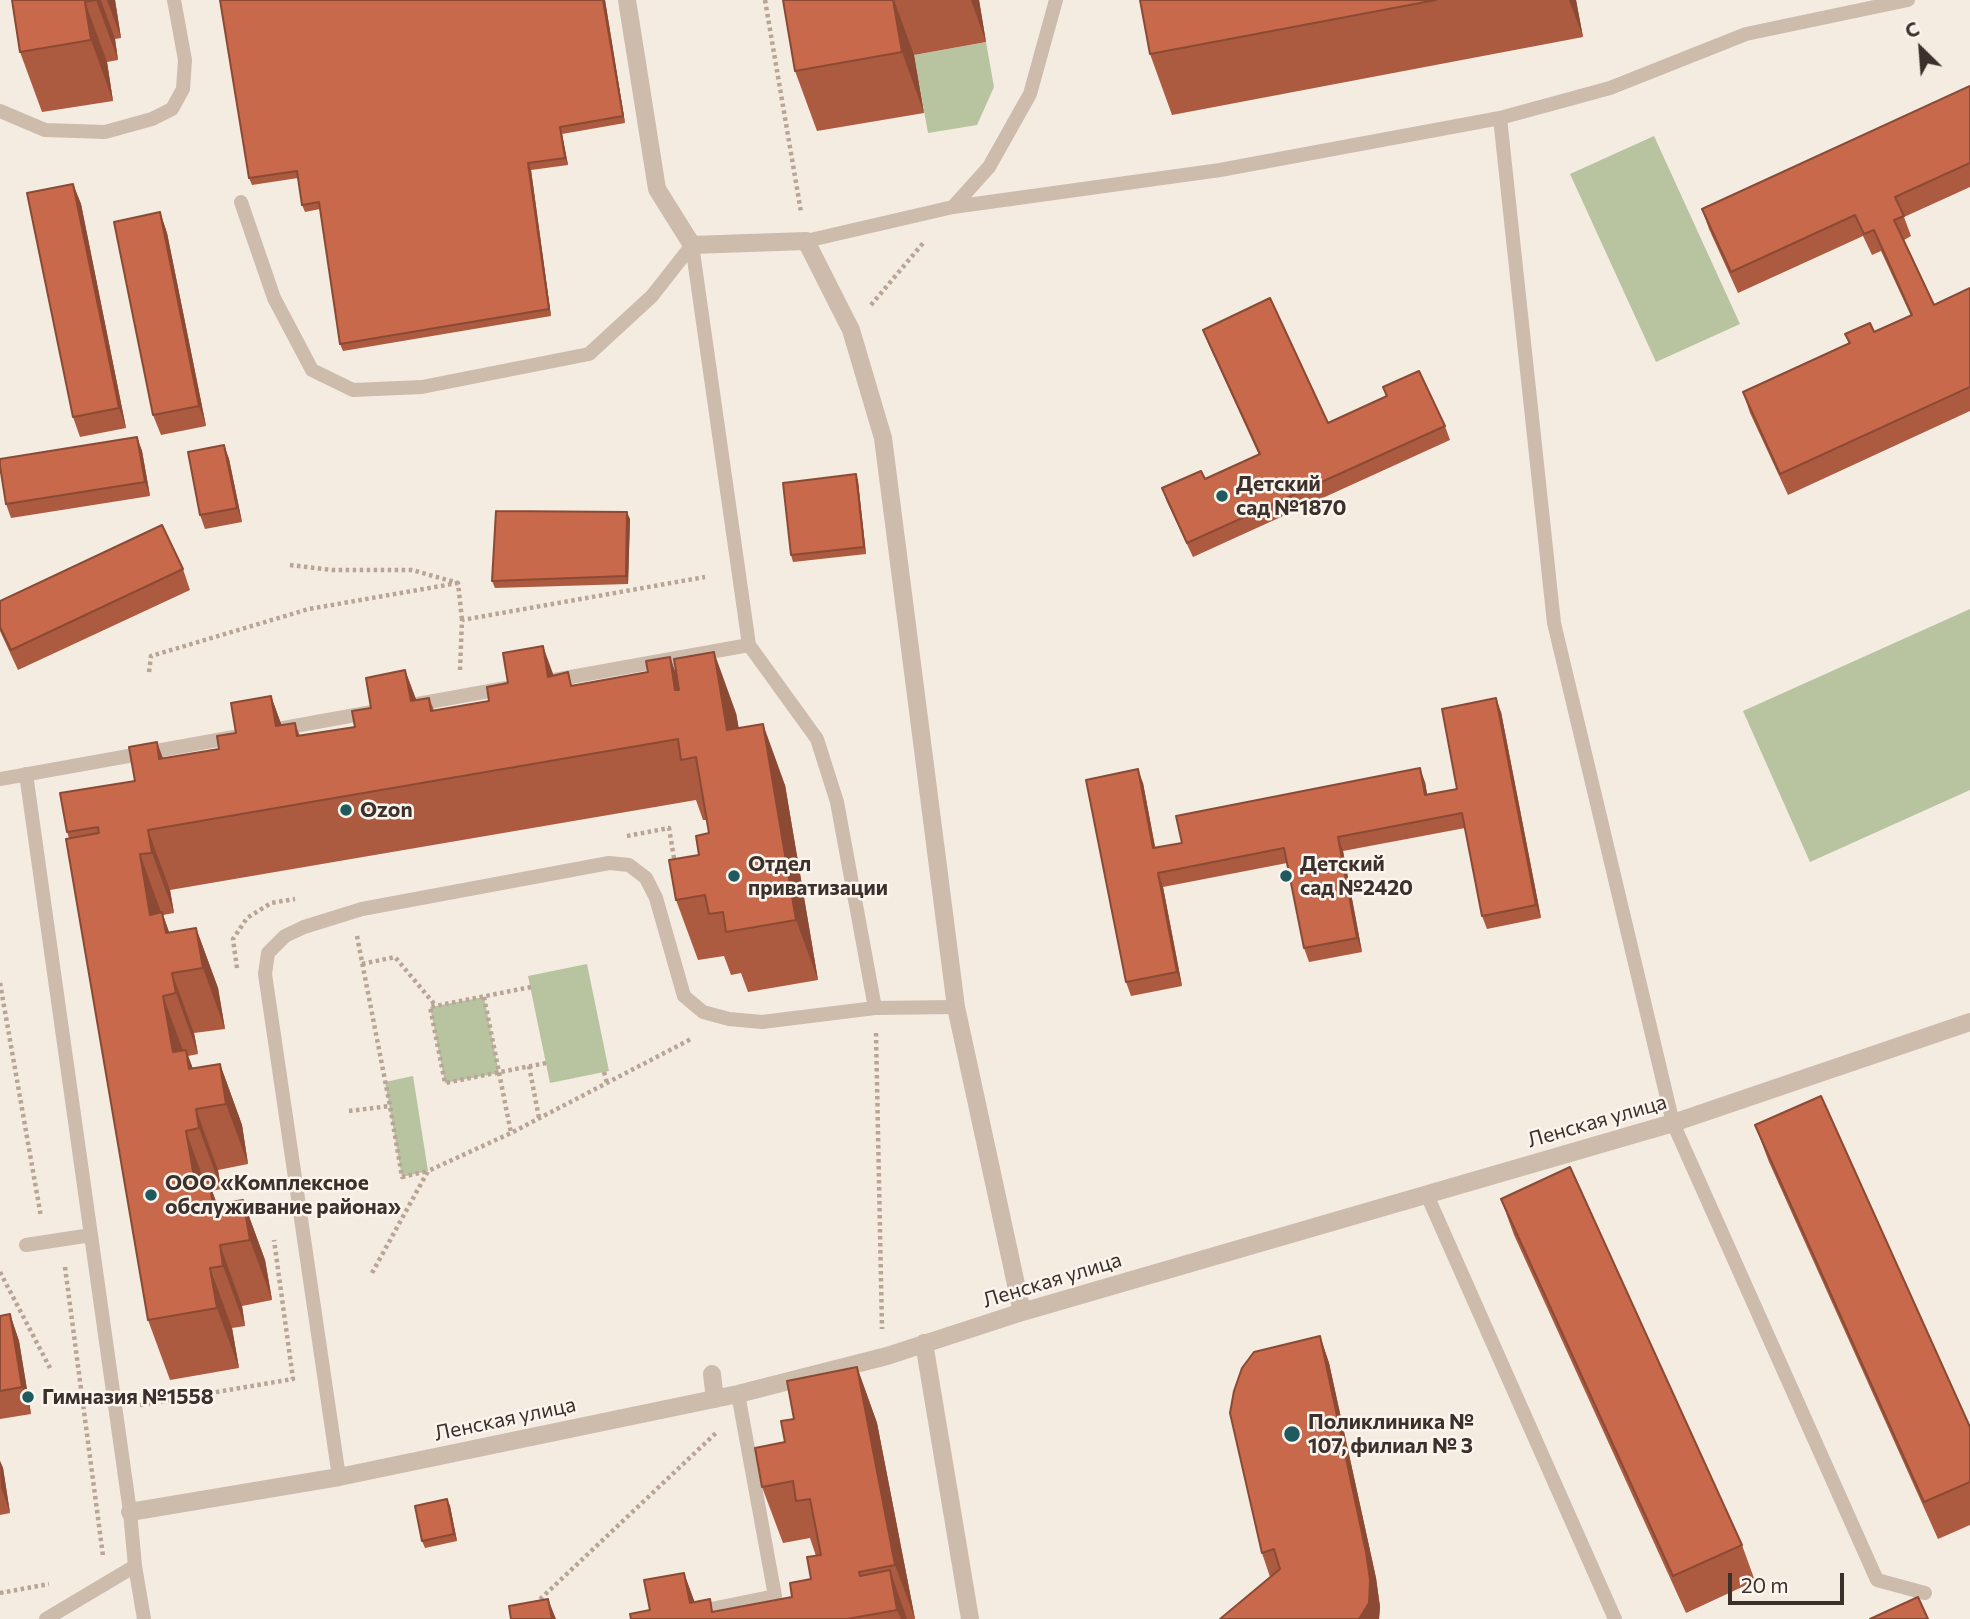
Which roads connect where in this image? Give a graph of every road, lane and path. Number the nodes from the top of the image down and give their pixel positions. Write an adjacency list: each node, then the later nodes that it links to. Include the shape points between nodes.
1 (174, 0): 6 (lane, via 185,60 183,89 172,108 152,119 105,132 45,130)
2 (627, 0): 11 (street, via 657,189)
3 (765, 0): 10 (path)
4 (1056, 0): 9 (lane, via 1030,94 989,167)
5 (1909, 0): 7 (lane, via 1746,34 1610,88)
6 (0, 111)
7 (1500, 118): 9 (lane, via 1220,170); 46 (lane, via 1554,623)
8 (241, 202): 11 (lane, via 274,298 312,370 353,390 422,387 589,354 652,296)
9 (953, 207): 10 (lane); 12 (path)
10 (806, 241): 11 (street); 12 (street)
11 (692, 245): 17 (lane)
12 (851, 330): 34 (street, via 883,438)
13 (290, 565): 15 (path, via 412,570)
14 (705, 577): 16 (path)
15 (458, 583): 16 (path); 18 (path, via 309,609 151,656)
16 (462, 620): 19 (path)
17 (749, 645): 20 (lane); 35 (lane, via 817,739 838,802)
18 (149, 672)
19 (460, 674)
20 (545, 681)
21 (517, 686): 22 (lane)
22 (26, 774): 23 (lane); 51 (lane)
23 (0, 779)
24 (614, 838): 25 (path, via 669,828)
25 (676, 867)
26 (298, 898): 29 (path, via 271,903 247,918 233,939)
27 (356, 929): 28 (path)
28 (362, 964): 33 (path, via 395,957); 43 (path)
29 (239, 980)
30 (0, 983): 53 (path)
31 (531, 987): 32 (path)
32 (484, 996): 33 (path); 41 (path)
33 (436, 1006): 41 (path, via 430,1007 445,1083)
34 (956, 1007): 35 (lane); 57 (street)
35 (875, 1008): 36 (lane, via 762,1022); 59 (path)
36 (729, 1019): 42 (path); 65 (lane, via 703,1012 684,996 646,878 629,866 609,863 362,909 304,927 285,936 268,953 265,974)
37 (1970, 1022): 46 (street, Ленская улица)
38 (546, 1063): 39 (path)
39 (529, 1066): 41 (path); 45 (path)
40 (604, 1072): 42 (path)
41 (499, 1073): 47 (path)
42 (607, 1083): 45 (path)
43 (390, 1106): 44 (path); 48 (path, via 401,1177)
44 (349, 1111)
45 (539, 1118): 47 (path)
46 (1673, 1123): 49 (street, Ленская улица); 71 (lane, via 1877,1580)
47 (511, 1133): 48 (path)
48 (429, 1171): 56 (path)
49 (1427, 1195): 57 (street, Ленская улица); 77 (lane)
50 (272, 1228): 64 (path, via 293,1379 139,1405)
51 (91, 1235): 52 (lane); 66 (lane)
52 (62, 1239): 53 (lane); 68 (path)
53 (45, 1242): 54 (lane)
54 (26, 1245)
55 (0, 1272): 60 (path)
56 (372, 1273)
57 (1022, 1312): 58 (street, Ленская улица)
58 (924, 1343): 59 (street, Ленская улица); 76 (street)
59 (887, 1356): 63 (street, Ленская улица)
60 (50, 1368)
61 (712, 1374): 62 (street)
62 (715, 1399): 63 (street, Ленская улица); 65 (street, Ленская улица)
63 (740, 1402): 72 (path); 75 (lane, via 775,1596)
64 (141, 1417)
65 (339, 1477): 66 (street, Ленская улица)
66 (130, 1512): 67 (lane)
67 (135, 1566): 73 (lane); 74 (lane)
68 (104, 1567)
69 (52, 1583): 70 (path)
70 (0, 1593)
71 (1925, 1593)
72 (529, 1609)
73 (47, 1619)
74 (144, 1619)
75 (662, 1619)
76 (970, 1619)
77 (1615, 1619)

